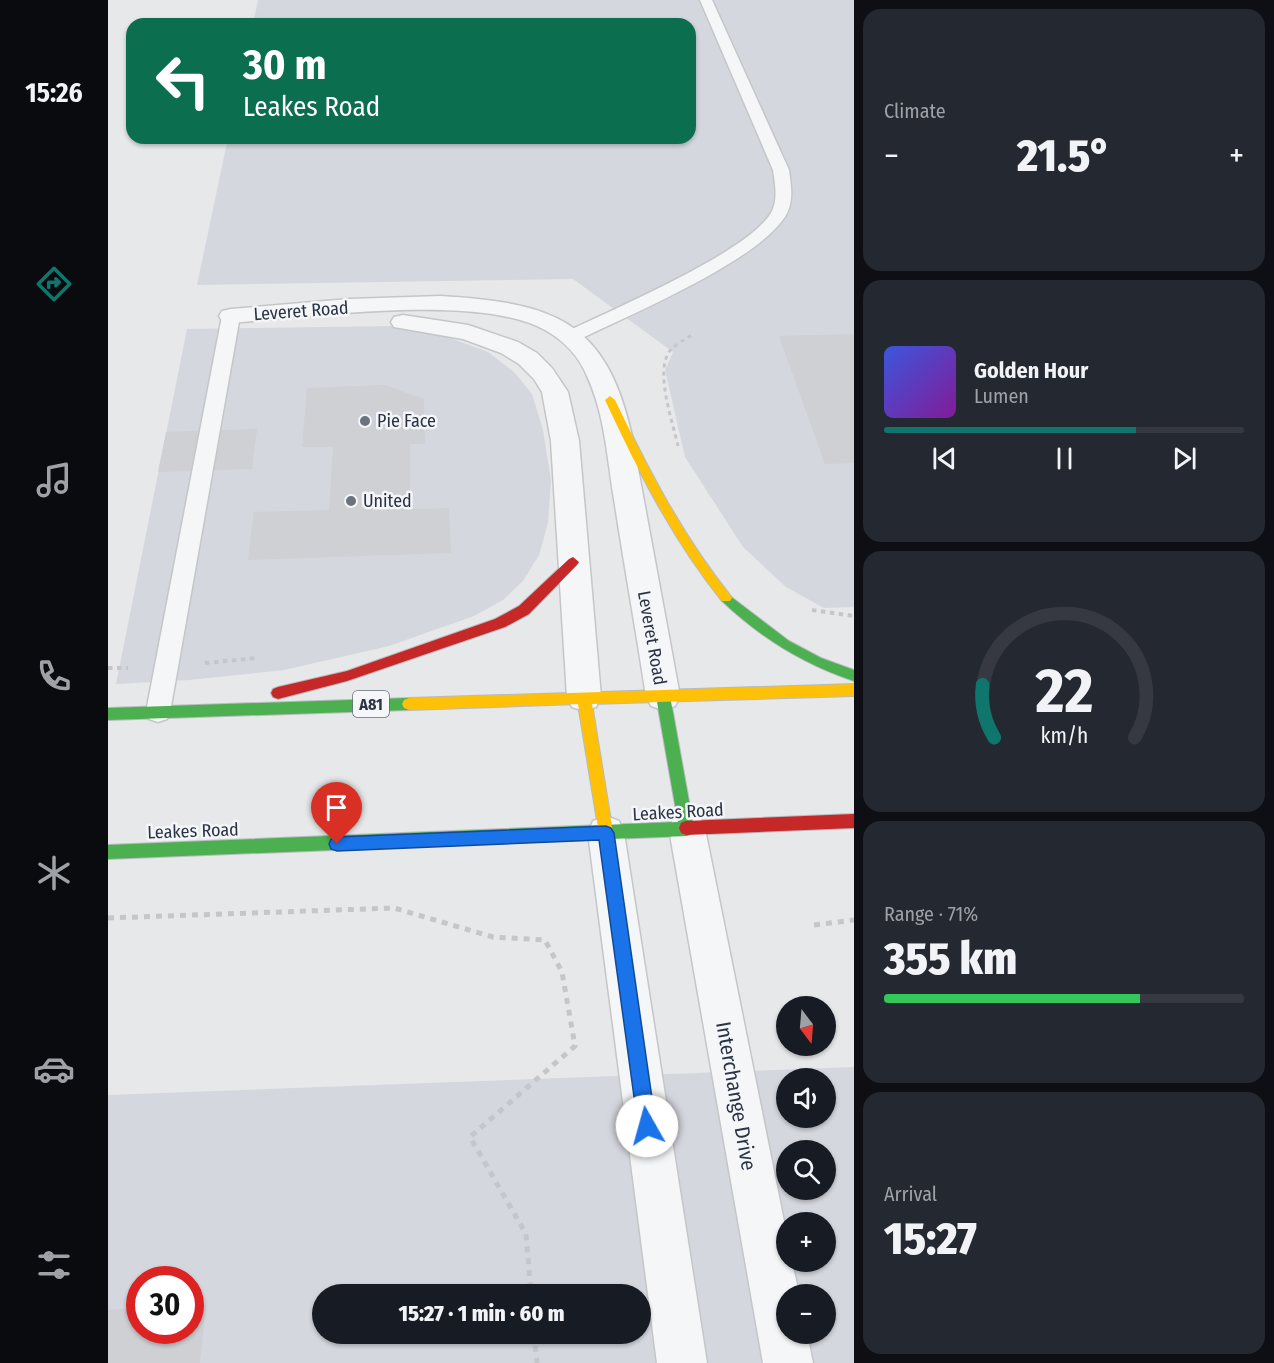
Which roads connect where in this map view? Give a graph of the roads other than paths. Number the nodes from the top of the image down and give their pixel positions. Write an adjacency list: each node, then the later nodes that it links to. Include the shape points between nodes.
1 (706, 0): 3 (lane, via 781,170 784,193 779,214 761,235 731,255)
2 (231, 316): 3 (street, Leveret Road, via 393,304 463,305 519,311 550,322); 4 (street, Leveret Road, via 413,323 495,341); 11 (lane)
3 (572, 336): 4 (street); 5 (street, Leveret Road, via 588,352)
4 (527, 357): 6 (street, Leveret Road, via 550,384 562,415)
5 (610, 400): 7 (highway, via 664,514 711,582 753,624 788,649); 9 (street, Leveret Road)
6 (573, 562): 10 (street, Leveret Road); 11 (highway, via 524,610 440,646 294,690)
7 (854, 676)
8 (854, 690): 9 (highway, A81)
9 (663, 696): 10 (highway, A81); 14 (highway)
10 (584, 698): 11 (highway, A81); 15 (highway)
11 (158, 712): 12 (highway, A81)
12 (108, 714)
13 (854, 821): 14 (highway, Leakes Road)
14 (687, 829): 15 (highway, Leakes Road); 18 (street, Interchange Drive)
15 (606, 833): 16 (highway, Leakes Road); 17 (street)
16 (108, 852)
17 (682, 1363)
18 (788, 1363)

